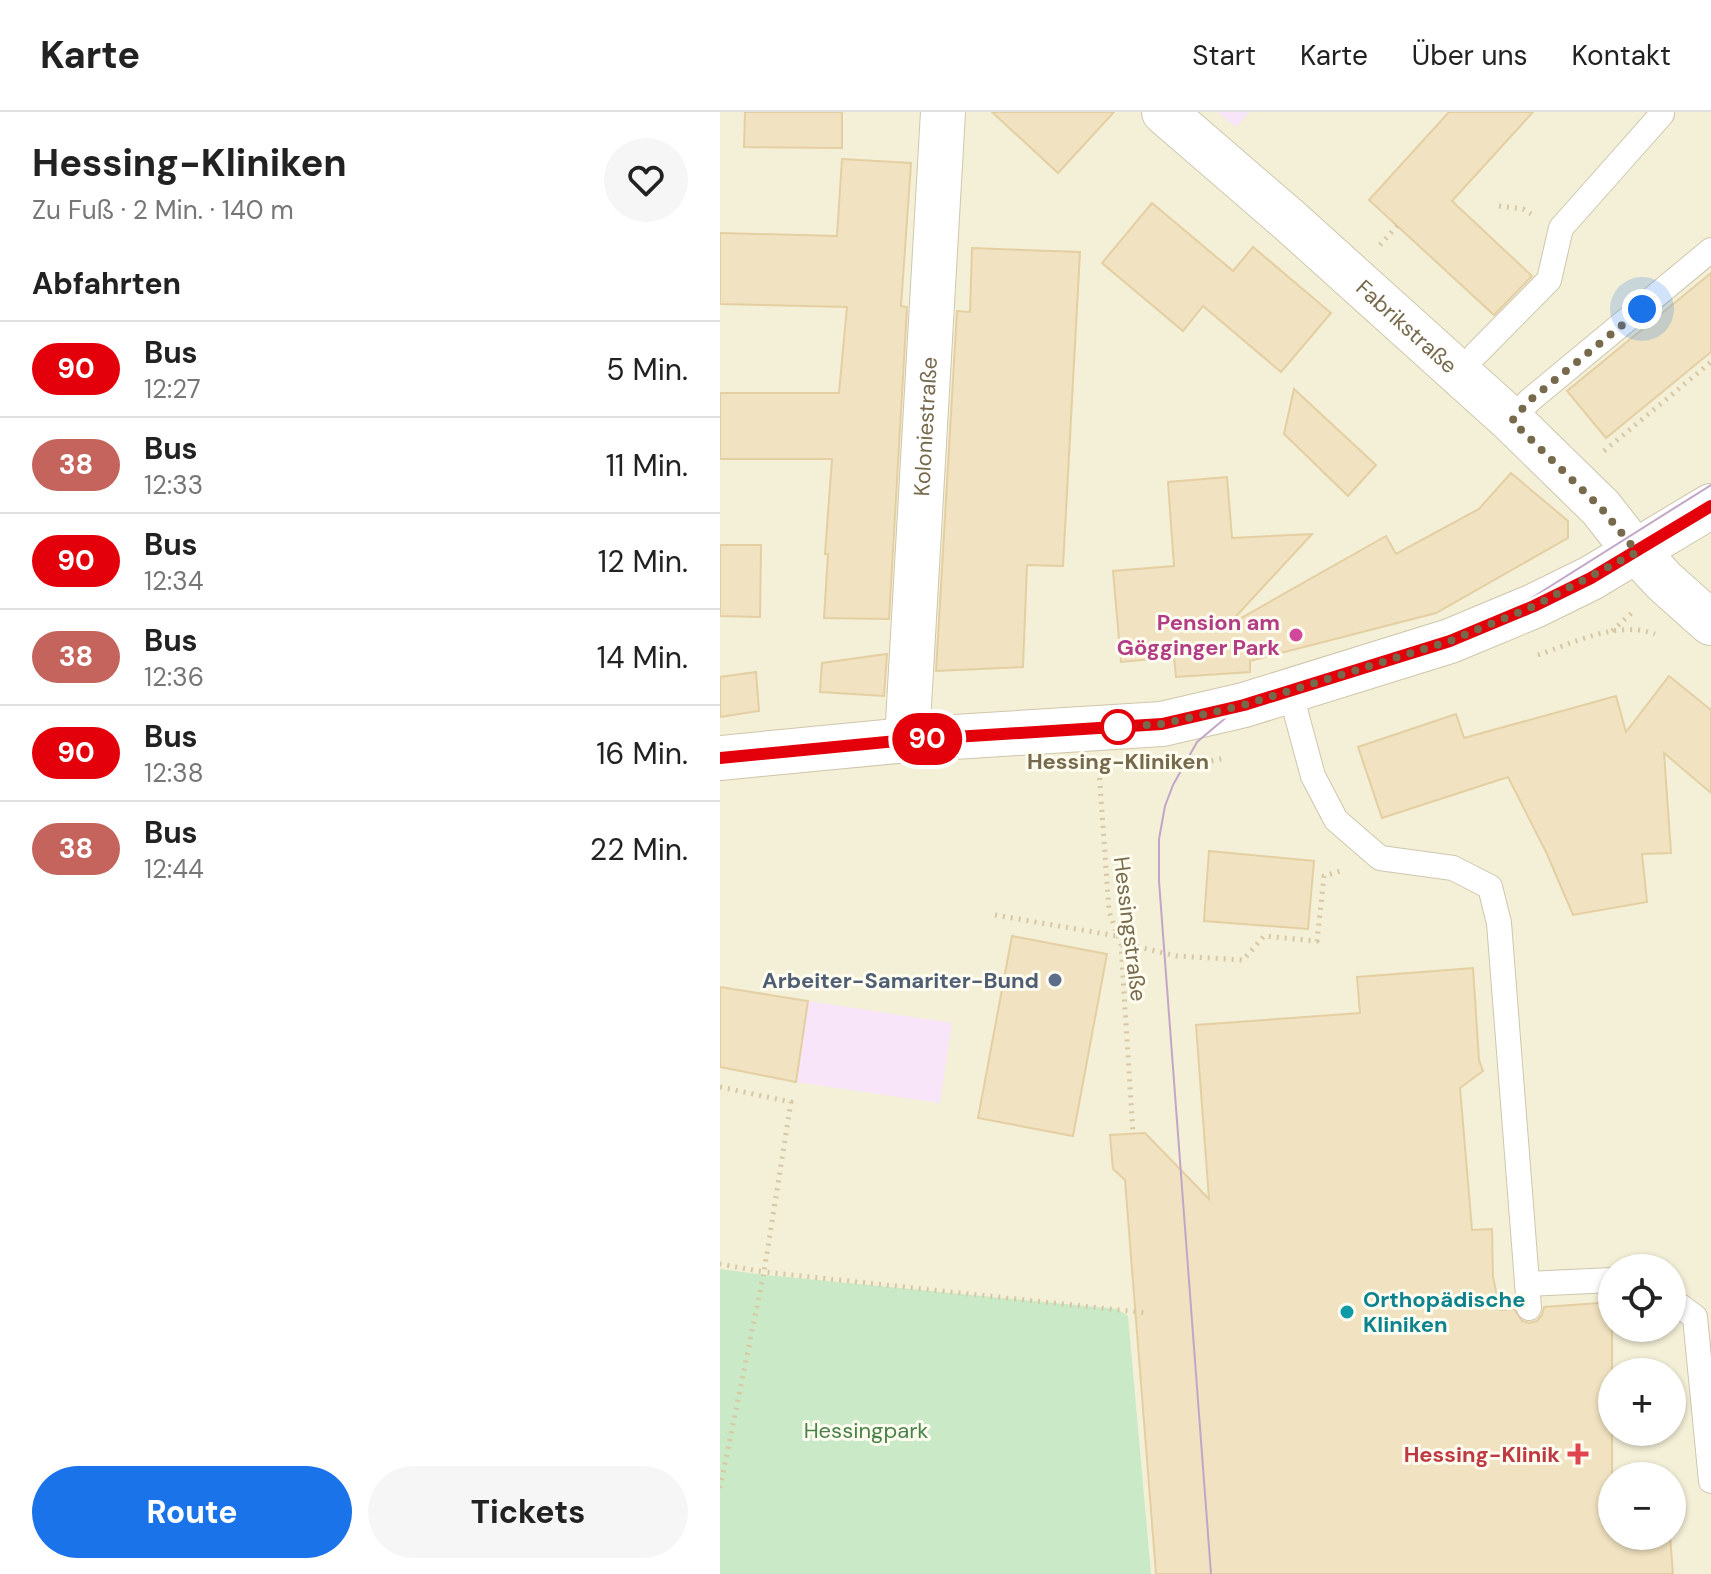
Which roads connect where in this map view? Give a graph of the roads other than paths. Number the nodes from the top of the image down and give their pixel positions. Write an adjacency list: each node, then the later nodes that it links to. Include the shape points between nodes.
1 (943, 112): 11 (street, Koloniestraße)
2 (1164, 112): 6 (street, Fabrikstraße)
3 (1662, 113): 5 (lane, via 1561,228 1549,280)
4 (1711, 250): 6 (lane, via 1529,401)
5 (1476, 354)
6 (1512, 421): 8 (street, Fabrikstraße, via 1601,508)
7 (1711, 506): 8 (street)
8 (1637, 552): 9 (street, Fabrikstraße); 10 (street, via 1534,606 1450,641)
9 (1711, 623)
10 (1290, 691): 11 (street, via 1162,724); 13 (lane, via 1313,776 1336,820 1380,858 1453,868 1490,887 1499,923 1528,1296)
11 (907, 740): 12 (street)
12 (720, 758)
13 (1598, 1283)
14 (1686, 1310): 15 (lane, via 1695,1317)
15 (1711, 1481)

